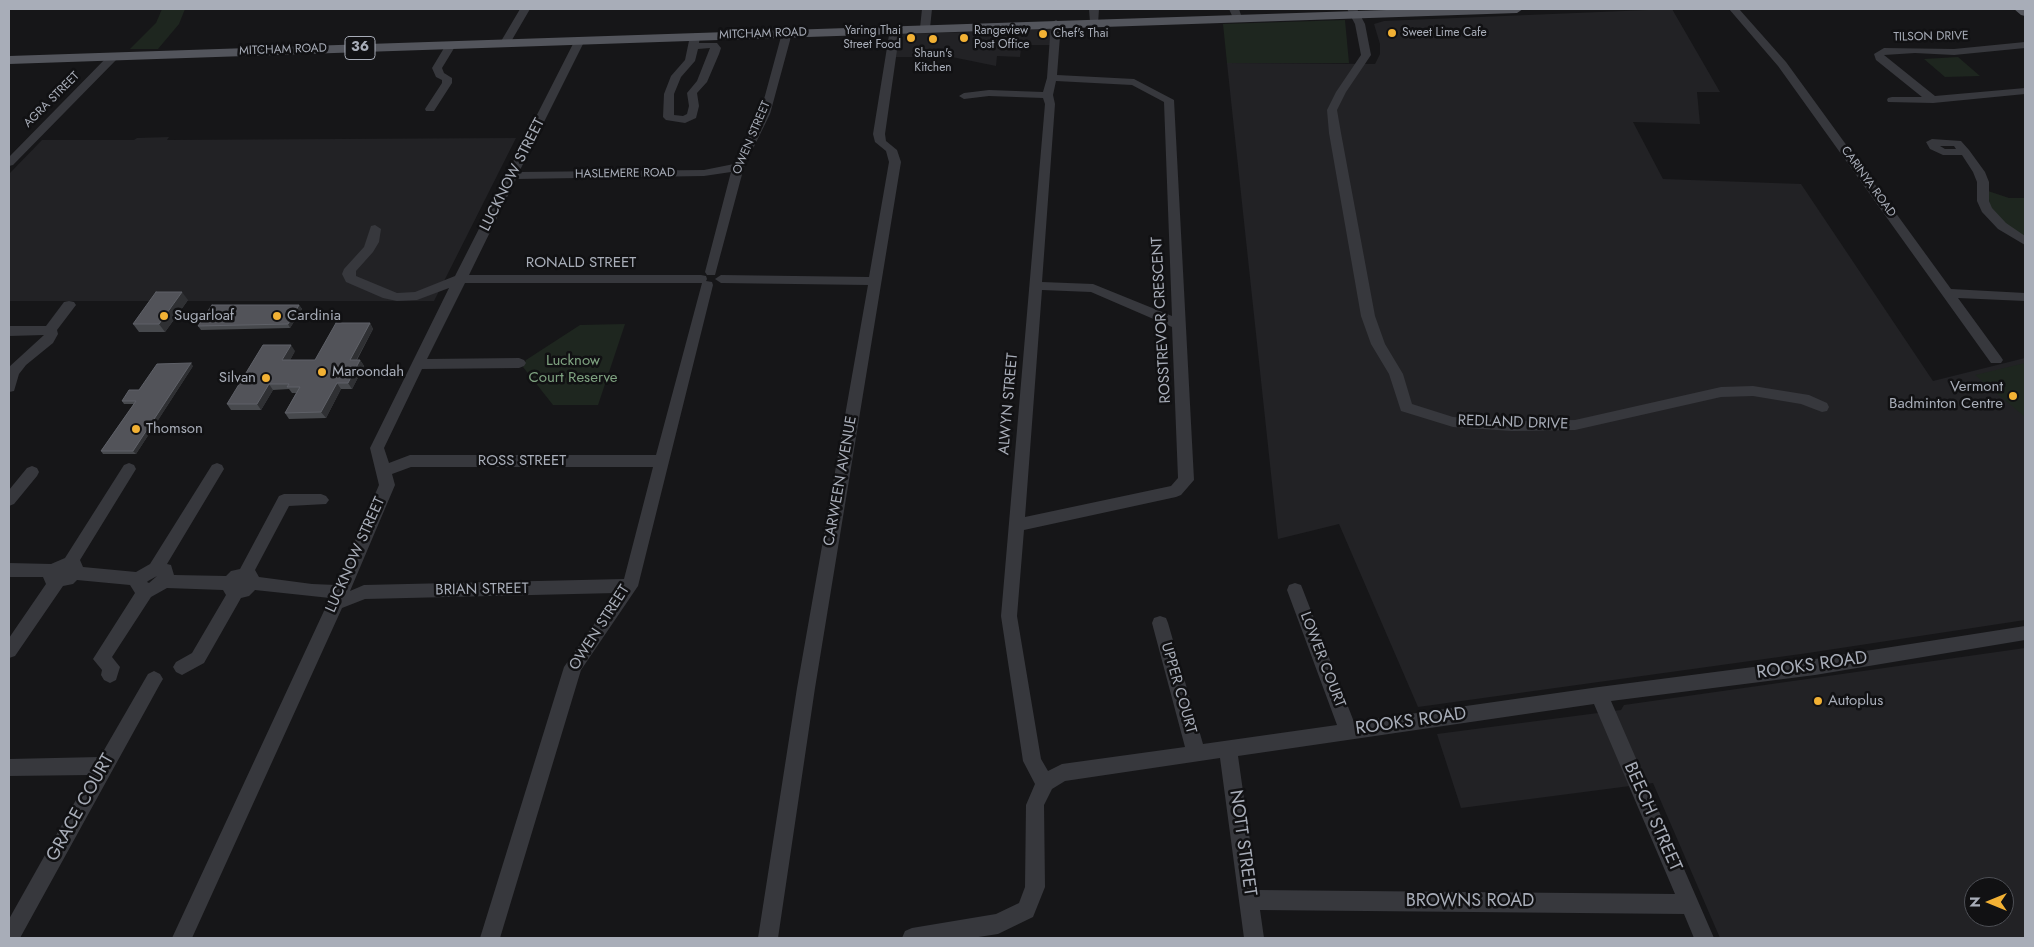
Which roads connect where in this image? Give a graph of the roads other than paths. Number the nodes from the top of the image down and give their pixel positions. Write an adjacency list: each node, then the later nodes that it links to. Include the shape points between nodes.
1 (525, 9): 17 (street)
2 (926, 9): 12 (street)
3 (1094, 9): 10 (street)
4 (1517, 9): 7 (main road, MITCHAM ROAD / 36)
5 (1734, 9): 39 (street, CARINYA ROAD, via 1782,64)
6 (2020, 9): 8 (main road)
7 (1354, 11): 9 (main road, MITCHAM ROAD / 36); 49 (street, REDLAND DRIVE, via 1365,40 1366,56 1332,110 1335,133 1368,316 1378,344 1399,380 1406,407 1454,422 1512,426 1575,425 1729,392 1753,391 1804,399)
8 (2025, 12)
9 (1236, 13): 10 (main road, MITCHAM ROAD / 36)
10 (1095, 22): 11 (main road, MITCHAM ROAD / 36)
11 (1056, 24): 12 (main road, MITCHAM ROAD / 36); 22 (street, ALWYN STREET)
12 (925, 28): 13 (main road, MITCHAM ROAD / 36)
13 (895, 29): 14 (main road, MITCHAM ROAD / 36); 37 (street, CARWEEN AVENUE, via 879,134 896,162)
14 (788, 33): 16 (main road, MITCHAM ROAD / 36); 31 (street, OWEN STREET, via 765,114)
15 (580, 40): 16 (main road, MITCHAM ROAD / 36); 17 (main road, MITCHAM ROAD / 36); 32 (street, LUCKNOW STREET)
16 (694, 41): 16 (street, via 716,48 702,82 692,93 692,116 685,120 670,118 669,94 676,76 690,62)
17 (505, 43): 18 (main road, MITCHAM ROAD / 36)
18 (451, 45): 20 (main road, MITCHAM ROAD / 36); 28 (street, via 437,68 440,75 447,78 447,83)
19 (2025, 45): 27 (street, TILSON DRIVE, via 1954,52 1884,51 1879,54)
20 (114, 56): 21 (main road, MITCHAM ROAD / 36); 30 (street, AGRA STREET)
21 (9, 60)
22 (1052, 78): 24 (street, ALWYN STREET); 42 (street, ROSSTREVOR CRESCENT, via 1134,82 1169,100)
23 (2025, 91): 27 (street)
24 (1048, 95): 25 (street, via 989,93); 38 (street, ALWYN STREET, via 1050,104)
25 (964, 96)
26 (1892, 100): 27 (street)
27 (1933, 100)
28 (430, 108)
29 (1965, 152): 34 (street, via 1982,182 1986,209 2002,226)
30 (9, 163)
31 (738, 168): 32 (street, HASLEMERE ROAD, via 704,174); 36 (street, OWEN STREET)
32 (512, 176): 35 (street, LUCKNOW STREET)
33 (375, 228): 35 (street, via 373,242 350,269 351,279 397,297 417,296)
34 (2025, 241)
35 (460, 279): 36 (street, RONALD STREET); 47 (street, LUCKNOW STREET)
36 (710, 279): 37 (street, RONALD STREET); 50 (street, OWEN STREET)
37 (874, 281): 87 (street, CARWEEN AVENUE)
38 (1035, 286): 42 (street, via 1093,288); 57 (street, ALWYN STREET)
39 (1948, 293): 40 (street); 45 (street, CARINYA ROAD)
40 (2025, 297)
41 (69, 304): 44 (street)
42 (1178, 324): 57 (street, ROSSTREVOR CRESCENT, via 1186,480 1176,491)
43 (9, 330): 44 (street)
44 (50, 330): 48 (street, via 48,340 12,372)
45 (1996, 360)
46 (519, 363): 47 (street)
47 (418, 364): 53 (street, LUCKNOW STREET, via 377,448)
48 (9, 386)
49 (1822, 407)
50 (661, 461): 53 (street, ROSS STREET, via 410,461); 64 (street, OWEN STREET)
51 (129, 469): 58 (street)
52 (217, 469): 60 (street)
53 (385, 471): 67 (street, LUCKNOW STREET, via 387,485)
54 (32, 472): 55 (street)
55 (9, 500)
56 (321, 500): 62 (street, via 284,500)
57 (1016, 526): 80 (street, ALWYN STREET, via 1009,616 1032,761)
58 (72, 568): 61 (street, via 67,579); 63 (street)
59 (9, 570): 61 (street)
60 (160, 575): 63 (street, via 156,588); 65 (street)
61 (55, 577): 70 (street)
62 (248, 578): 65 (street, via 246,589); 67 (street)
63 (142, 585): 72 (street, via 102,660 111,667)
64 (630, 586): 67 (street, BRIAN STREET, via 364,592); 86 (street, OWEN STREET, via 573,666)
65 (233, 587): 71 (street, via 198,658)
66 (1295, 590): 75 (street, LOWER COURT)
67 (338, 597): 85 (street, LUCKNOW STREET)
68 (1160, 623): 77 (street, UPPER COURT)
69 (2025, 633): 74 (street, ROOKS ROAD)
70 (9, 651)
71 (182, 667)
72 (110, 675)
73 (154, 679): 79 (street, GRACE COURT)
74 (1599, 695): 75 (street, ROOKS ROAD); 82 (street, BEECH STREET)
75 (1348, 731): 76 (street, ROOKS ROAD)
76 (1228, 748): 77 (street, ROOKS ROAD); 81 (street, NOTT STREET)
77 (1196, 753): 80 (street, ROOKS ROAD, via 1062,772)
78 (9, 766): 79 (street)
79 (105, 766): 84 (street, GRACE COURT)
80 (1045, 783): 83 (street, via 1035,805 1035,887 1026,910)
81 (1250, 900): 82 (street, BROWNS ROAD); 89 (street, NOTT STREET)
82 (1690, 904): 90 (street, BEECH STREET)
83 (999, 931): 88 (street)
84 (9, 938)
85 (182, 938)
86 (490, 938)
87 (768, 938)
88 (912, 938)
89 (1254, 938)
90 (1704, 938)

